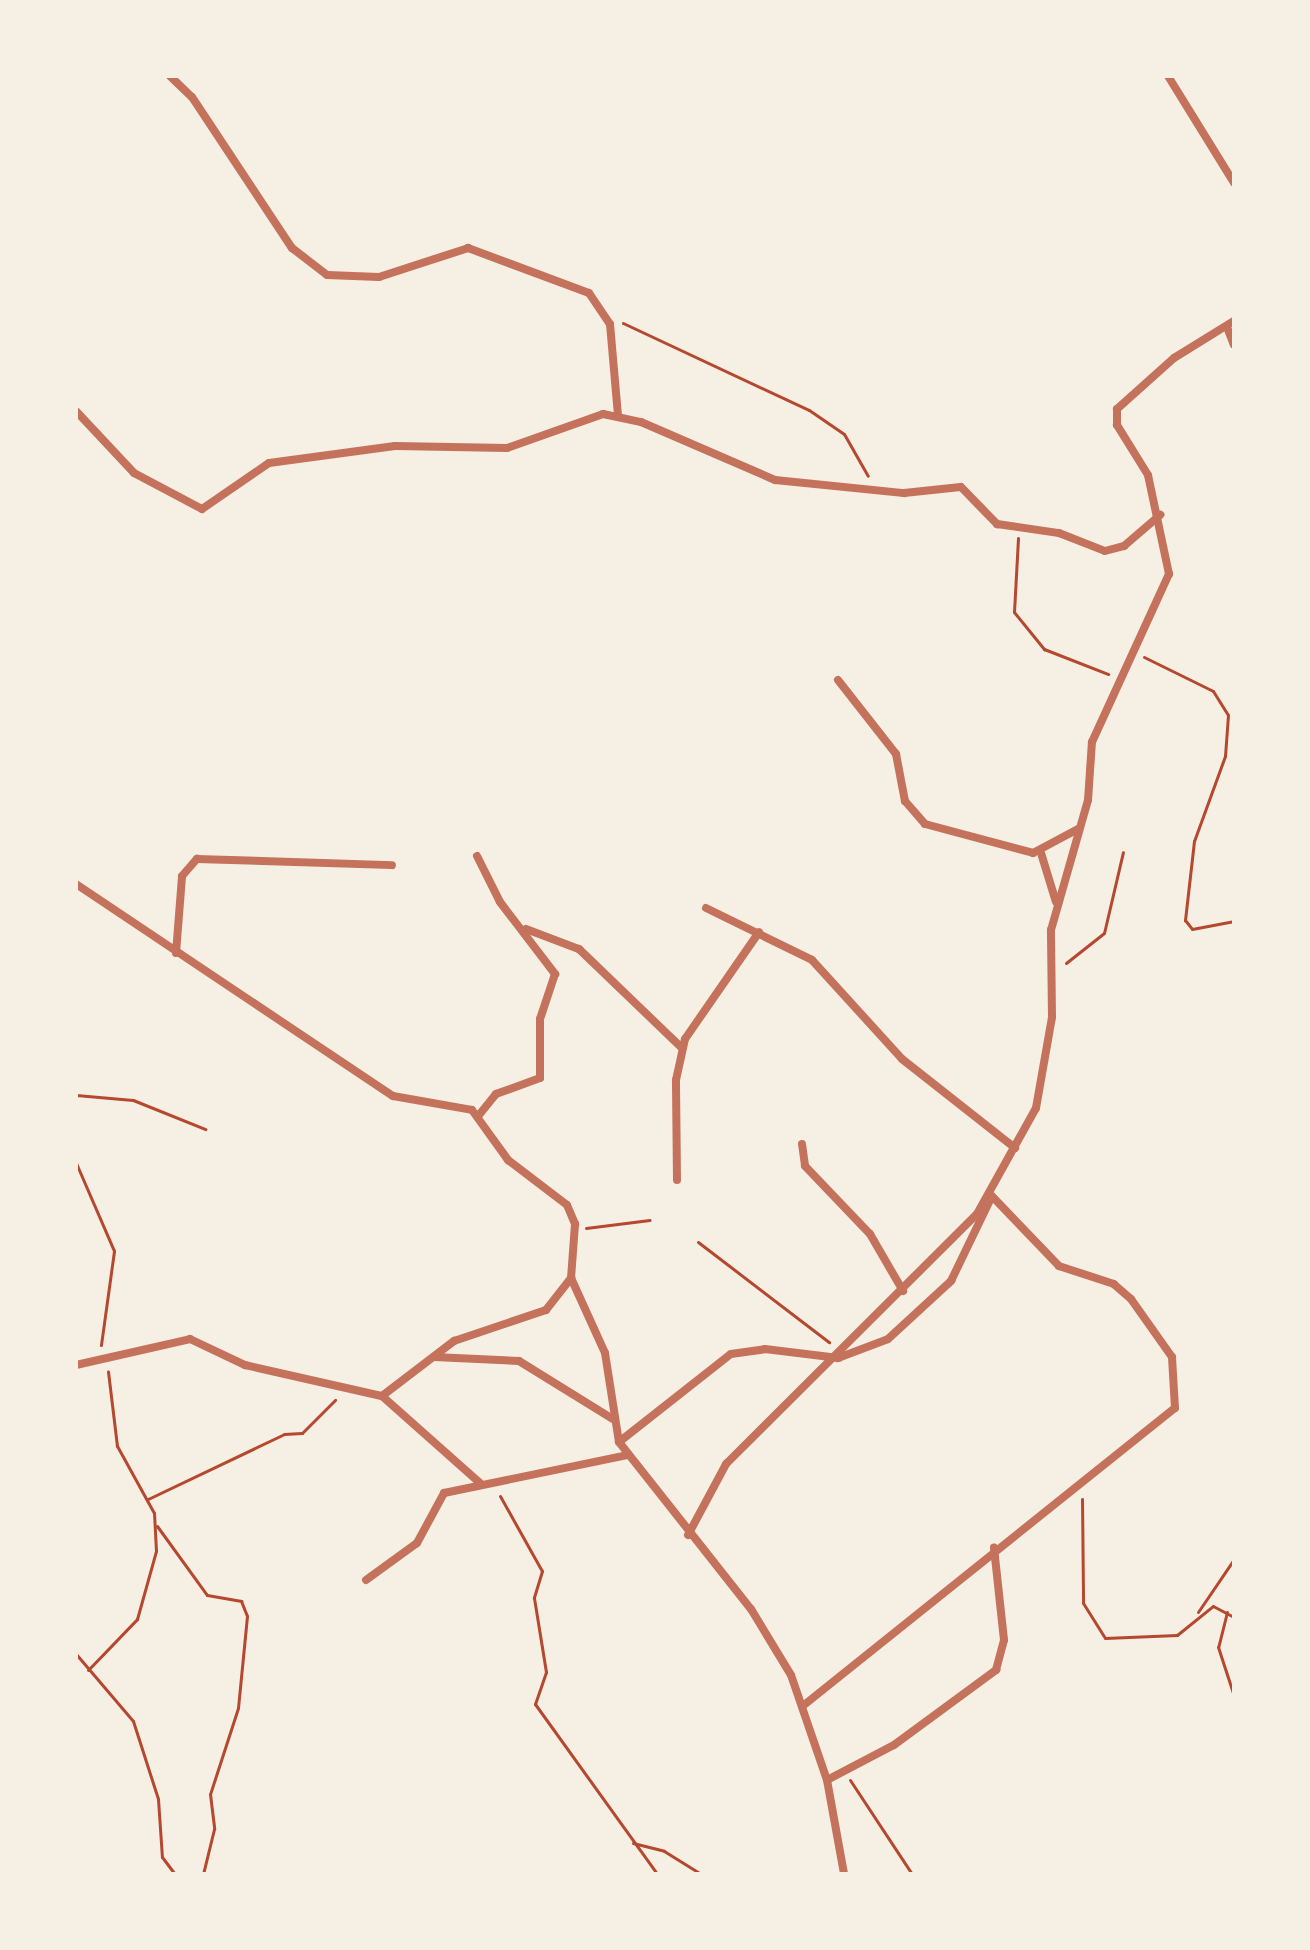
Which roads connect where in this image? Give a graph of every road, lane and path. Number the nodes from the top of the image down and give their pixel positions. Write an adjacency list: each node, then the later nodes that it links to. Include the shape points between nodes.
1 (170, 76): 4 (street, via 192,97 292,248 327,275 379,277 468,248 517,271 571,281)
2 (1168, 76): 3 (street)
3 (1234, 183)
4 (608, 317): 8 (street); 9 (path, via 809,410 844,434 871,482)
5 (1230, 324): 6 (street); 10 (street, via 1174,358 1117,409 1117,425 1148,475)
6 (1234, 345)
7 (76, 411): 8 (street, via 134,473 207,510 247,472 269,463 395,446 507,448 588,416)
8 (618, 415): 9 (street, via 775,480)
9 (885, 490): 11 (street, via 961,487 994,523)
10 (1160, 514): 11 (street, via 1111,551 1059,533); 12 (street, via 1167,589)
11 (1020, 531): 13 (path, via 1010,573 1014,612 1044,649)
12 (1133, 652): 13 (street); 23 (path, via 1213,691 1228,715 1221,771 1194,841 1185,920 1192,929)
13 (1119, 678): 15 (street, via 1092,742)
14 (838, 680): 17 (street, via 896,754 905,801 919,820 948,836 985,836)
15 (1079, 828): 17 (street); 21 (street)
16 (1123, 852): 27 (path, via 1104,933)
17 (1041, 853): 21 (street)
18 (477, 856): 24 (street, via 500,902)
19 (392, 865): 26 (street, via 197,859 182,876)
20 (76, 884): 26 (street)
21 (1056, 904): 27 (street)
22 (706, 908): 25 (street)
23 (1234, 921)
24 (525, 929): 28 (street, via 579,949); 30 (street, via 554,971 540,1019 541,1074 535,1086 496,1094)
25 (759, 932): 28 (street); 33 (street, via 812,960 902,1059)
26 (176, 953): 30 (street, via 393,1096 455,1103)
27 (1051, 978): 33 (street, via 1041,1091)
28 (682, 1048): 35 (street)
29 (76, 1095): 31 (path, via 133,1100)
30 (478, 1116): 38 (street, via 508,1160 567,1205)
31 (205, 1129)
32 (802, 1144): 41 (street, via 805,1166 870,1234)
33 (1015, 1148): 36 (street)
34 (76, 1163): 45 (path, via 114,1251)
35 (677, 1180)
36 (991, 1195): 41 (street); 44 (street, via 986,1219 951,1281 888,1339); 53 (street, via 1059,1266 1123,1291 1173,1359 1172,1412)
37 (650, 1220): 38 (path)
38 (574, 1229): 40 (street)
39 (698, 1242): 42 (path)
40 (571, 1278): 43 (street, via 546,1310 462,1337); 49 (street, via 605,1353)
41 (903, 1291): 42 (street)
42 (838, 1349): 44 (street)
43 (434, 1357): 48 (street); 49 (street, via 519,1361)
44 (830, 1358): 50 (street, via 765,1349 731,1354); 56 (street, via 726,1464)
45 (105, 1359): 46 (street); 47 (street, via 190,1339 245,1365); 54 (path, via 117,1446)
46 (76, 1365)
47 (339, 1391): 48 (street); 54 (path, via 302,1433 284,1434)
48 (382, 1396): 52 (street)
49 (613, 1419): 50 (street)
50 (619, 1442): 51 (street)
51 (627, 1455): 52 (street); 56 (street)
52 (480, 1483): 59 (street, via 441,1495 417,1543); 69 (path, via 506,1502 542,1571 534,1598 546,1672 535,1704)
53 (1079, 1483): 57 (street); 62 (path, via 1087,1535 1080,1587 1092,1625 1121,1641 1177,1635)
54 (148, 1499): 55 (path)
55 (157, 1526): 64 (path, via 137,1619); 71 (path, via 207,1595 241,1601 247,1616 238,1708 210,1794 214,1829)
56 (688, 1535): 66 (street, via 770,1638)
57 (994, 1548): 66 (street); 67 (street, via 1004,1640 996,1670 894,1745)
58 (1234, 1559): 62 (path)
59 (366, 1580)
60 (1227, 1612): 61 (path); 62 (path, via 1213,1606); 65 (path, via 1218,1647)
61 (1234, 1617)
62 (1193, 1620)
63 (76, 1654): 64 (path)
64 (88, 1670): 70 (path, via 133,1721 158,1799 162,1857)
65 (1234, 1696)
66 (804, 1705): 68 (street)
67 (843, 1771): 68 (street); 75 (path)
68 (827, 1780): 74 (street)
69 (633, 1843): 72 (path); 73 (path, via 664,1851)
70 (175, 1874)
71 (203, 1874)
72 (657, 1874)
73 (701, 1874)
74 (844, 1874)
75 (912, 1874)

